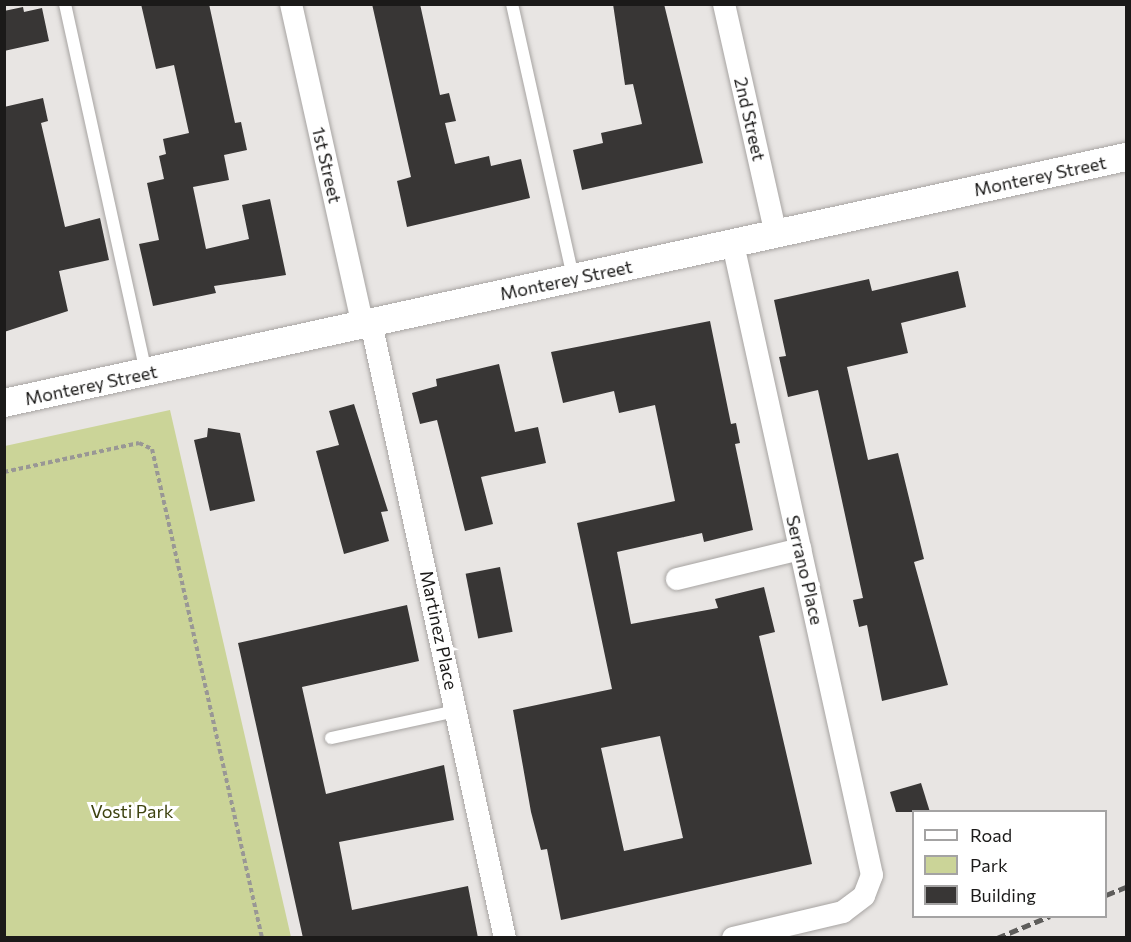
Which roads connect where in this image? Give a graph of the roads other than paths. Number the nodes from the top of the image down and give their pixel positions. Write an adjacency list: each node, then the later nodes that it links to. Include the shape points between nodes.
1 (65, 4): 10 (lane)
2 (291, 4): 9 (street, 1st Street)
3 (512, 4): 8 (lane)
4 (724, 4): 6 (street, 2nd Street)
5 (1126, 157): 6 (street, Monterey Street)
6 (776, 234): 7 (street, Monterey Street)
7 (732, 244): 8 (street, Monterey Street); 12 (street, Serrano Place)
8 (573, 278): 9 (street, Monterey Street)
9 (367, 324): 10 (street, Monterey Street); 14 (street, Martinez Place)
10 (146, 374): 11 (street, Monterey Street)
11 (4, 403)
12 (800, 549): 13 (street); 17 (street, Serrano Place, via 872,861 864,896 832,915)
13 (677, 579)
14 (456, 711): 15 (lane); 16 (street, Martinez Place)
15 (331, 738)
16 (505, 938)
17 (733, 938)

